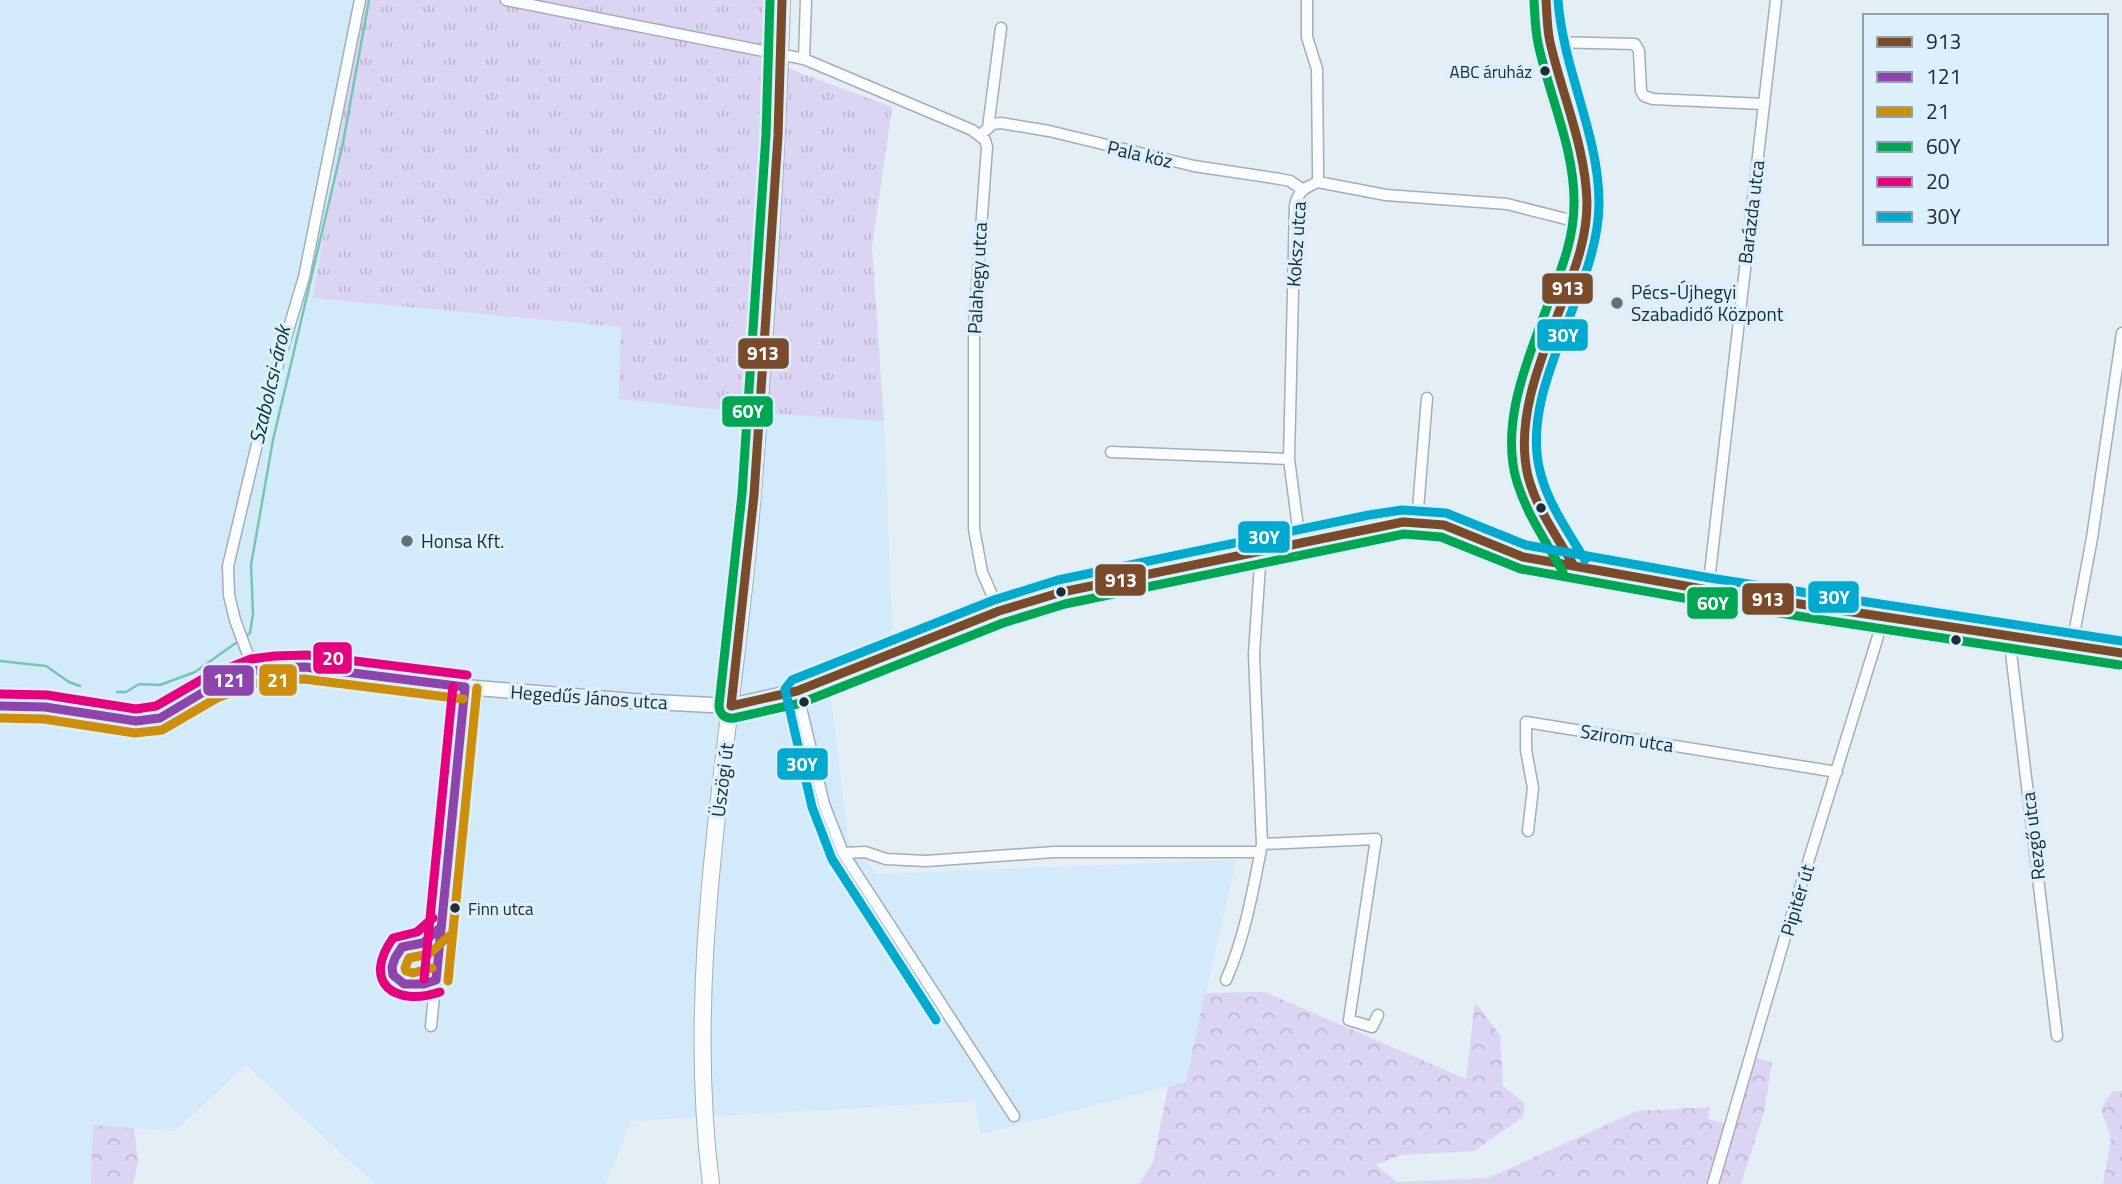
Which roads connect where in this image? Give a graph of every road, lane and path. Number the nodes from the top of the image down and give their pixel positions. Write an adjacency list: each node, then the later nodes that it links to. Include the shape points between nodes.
1 (360, 0): 31 (street, via 304,277 268,398 228,566 229,595)
2 (506, 0): 10 (street)
3 (782, 0): 10 (main road, Üszögi út)
4 (806, 0): 11 (street)
5 (1307, 0): 14 (street, Koksz utca, via 1307,37 1317,69)
6 (1546, 0): 9 (street)
7 (1776, 0): 12 (street, Barázda utca)
8 (1001, 28): 13 (street, Palahegy utca)
9 (1550, 42): 12 (street, via 1634,44 1639,51 1644,96 1653,99); 16 (street, via 1578,148)
10 (781, 54): 11 (street); 35 (main road, Üszögi út, via 754,495)
11 (804, 59): 13 (street)
12 (1764, 104): 25 (street, Barázda utca)
13 (984, 131): 15 (street, Pala köz, via 1001,123 1049,131 1194,166 1290,181); 26 (street, Palahegy utca, via 987,147 974,325 974,529 982,572)
14 (1318, 182): 15 (street, Koksz utca); 16 (street, via 1386,195 1507,204)
15 (1302, 190): 20 (street, Koksz utca, via 1295,206)
16 (1586, 224): 24 (street, via 1539,365 1525,443 1529,478)
17 (2122, 333): 29 (street)
18 (1427, 398): 21 (street)
19 (1111, 452): 20 (street)
20 (1289, 459): 22 (street, Koksz utca)
21 (1417, 522): 22 (street, Hegedűs János utca); 24 (street, Hegedűs János utca, via 1444,525 1523,557)
22 (1300, 543): 23 (street, Hegedűs János utca)
23 (1261, 550): 26 (street, Hegedűs János utca, via 1062,592); 38 (street, via 1254,654)
24 (1574, 566): 25 (street, Hegedűs János utca)
25 (1708, 590): 27 (street, Hegedűs János utca)
26 (999, 611): 33 (street, Hegedűs János utca)
27 (1884, 617): 28 (street, Hegedűs János utca); 36 (street, Pipitér út)
28 (2009, 636): 29 (street, Hegedűs János utca); 45 (street, Rezgő utca)
29 (2072, 645): 30 (street, Hegedűs János utca)
30 (2122, 653)
31 (254, 671): 32 (street, Hegedűs János utca, via 305,667); 34 (street, Hegedűs János utca, via 212,687 160,718 144,721 45,707)
32 (465, 687): 35 (street, Hegedűs János utca); 40 (street)
33 (797, 691): 35 (street, Hegedűs János utca); 39 (street, via 824,804)
34 (0, 706)
35 (731, 706): 47 (main road, Üszögi út, via 705,941 701,1045)
36 (1837, 772): 37 (street, Szirom utca, via 1526,722 1533,788); 48 (street, Pipitér út)
37 (1528, 831)
38 (1261, 848): 39 (street, via 1054,852 926,861); 42 (street, via 1239,946); 43 (street, via 1377,839 1349,1020 1372,1027)
39 (843, 853): 46 (street)
40 (440, 927): 41 (street); 41 (street, via 423,943 402,947 393,957 393,973 406,986)
41 (436, 980): 44 (street)
42 (1226, 980)
43 (1378, 1015)
44 (431, 1026)
45 (2057, 1036)
46 (1014, 1116)
47 (711, 1184)
48 (1713, 1184)

